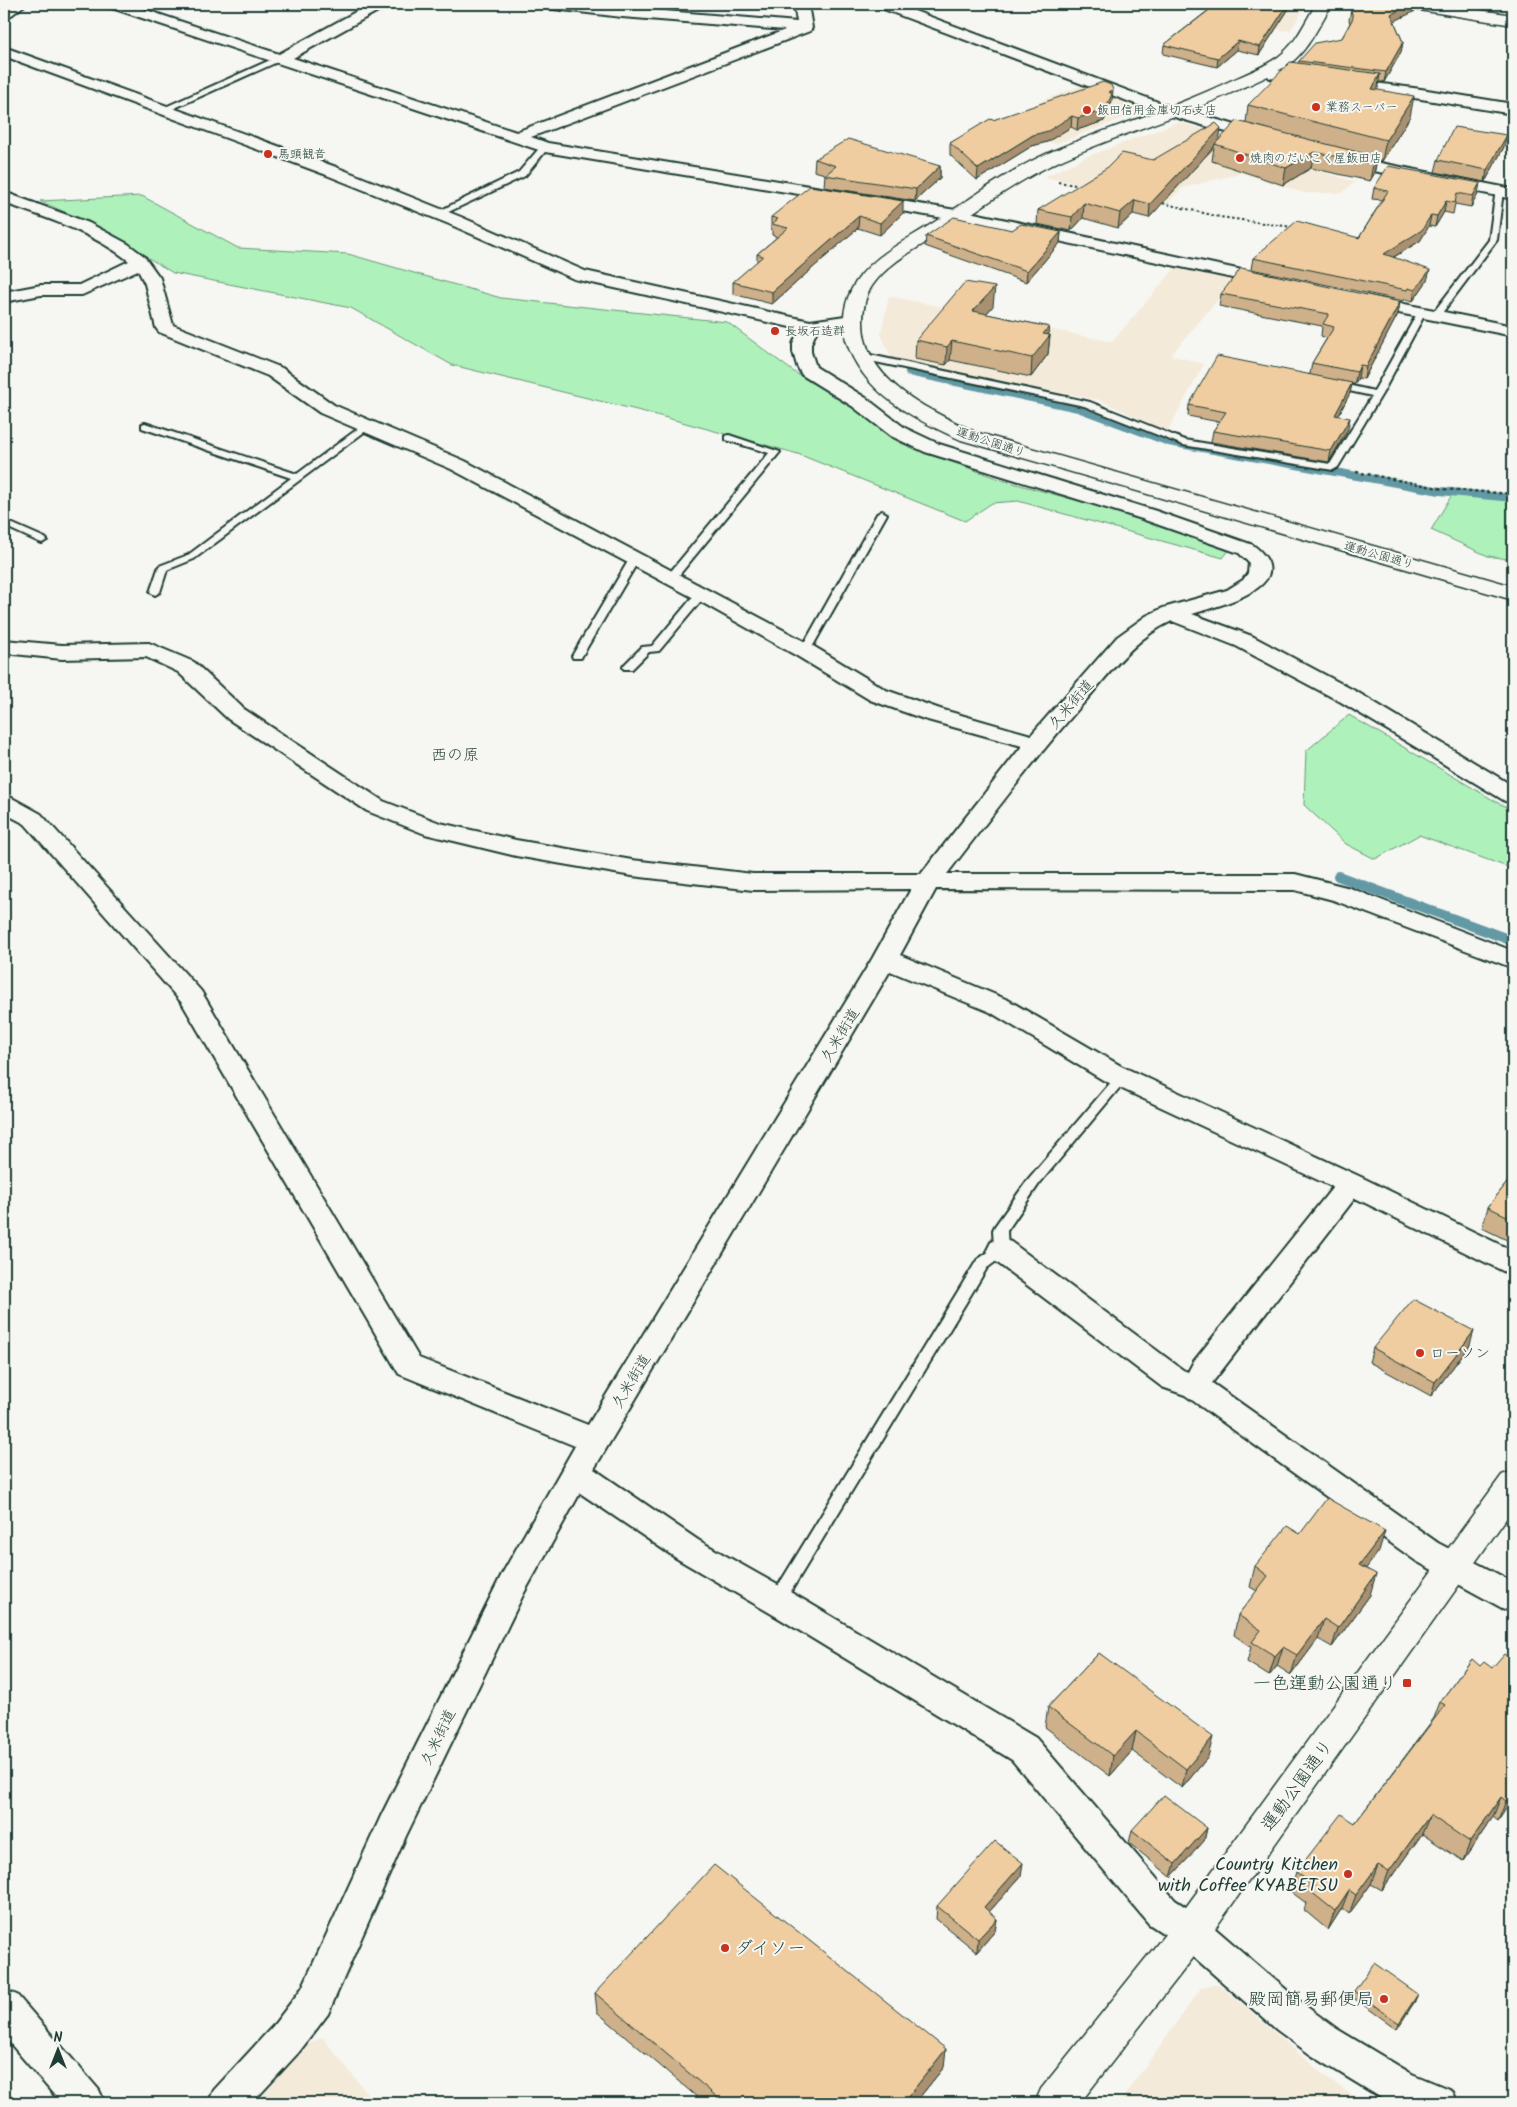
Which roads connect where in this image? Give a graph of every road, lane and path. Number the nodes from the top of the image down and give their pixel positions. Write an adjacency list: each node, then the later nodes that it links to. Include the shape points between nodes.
1 (19, 4): 9 (street)
2 (114, 4): 13 (street)
3 (380, 4): 13 (street)
4 (545, 4): 11 (street)
5 (802, 4): 11 (street)
6 (883, 4): 17 (street)
7 (1324, 4): 17 (street, 運動公園通り, via 1300,43 1285,59 1219,94)
8 (1413, 4): 10 (street)
9 (4, 14)
10 (1513, 20)
11 (805, 28): 18 (street)
12 (4, 51): 15 (street)
13 (280, 59): 15 (lane); 18 (street)
14 (1275, 76): 16 (street)
15 (165, 109): 27 (street)
16 (1513, 109)
17 (1173, 113): 19 (street); 22 (street, 運動公園通り, via 1098,139)
18 (517, 137): 20 (street)
19 (1279, 142)
20 (545, 147): 27 (lane, via 522,174); 28 (street)
21 (1326, 156): 24 (street)
22 (1024, 172): 23 (path); 28 (street, 運動公園通り)
23 (1084, 187)
24 (1506, 193): 34 (lane, via 1493,240)
25 (4, 197): 30 (street, via 87,228)
26 (1150, 200): 29 (path, via 1220,217)
27 (438, 213): 36 (street, via 580,275)
28 (957, 216): 31 (street); 35 (street, 運動公園通り, via 887,261 867,280 856,299)
29 (1296, 228)
30 (141, 262): 32 (street, via 82,290 41,290); 42 (street, via 151,274 165,328 275,372 327,409)
31 (1284, 284)
32 (4, 297)
33 (1351, 298): 34 (street)
34 (1429, 313): 37 (street); 40 (lane)
35 (852, 320): 36 (street); 38 (street, 運動公園通り)
36 (810, 326): 55 (street, 久米街道, via 802,344 809,371 859,402 898,432 932,448 1220,539 1246,549 1256,557 1260,564 1251,584 1234,594)
37 (1513, 331)
38 (861, 356): 44 (lane, via 1087,404 1183,442); 53 (street, 運動公園通り, via 882,386 936,422 968,436)
39 (1321, 382): 40 (lane)
40 (1376, 394): 44 (lane)
41 (145, 426): 45 (lane)
42 (366, 427): 45 (lane); 50 (street, via 458,465)
43 (729, 438): 51 (lane, via 775,452)
44 (1333, 468): 46 (path, via 1444,489)
45 (297, 477): 52 (lane, via 191,556 163,568)
46 (1513, 494)
47 (882, 514): 57 (lane)
48 (4, 523): 49 (lane)
49 (42, 540)
50 (635, 558): 51 (street); 58 (lane)
51 (671, 578): 54 (street)
52 (156, 592)
53 (1513, 593)
54 (701, 594): 57 (street); 59 (lane, via 655,649 646,649)
55 (1171, 613): 60 (street, 久米街道, via 1125,642); 61 (street, via 1252,645 1349,697)
56 (4, 646): 63 (street, via 62,652 149,650 186,667 236,714 375,806 433,829 516,848 632,868 753,882)
57 (805, 651): 60 (street, via 878,695)
58 (577, 656)
59 (628, 667)
60 (1036, 743): 63 (street, 久米街道)
61 (1513, 796)
62 (4, 803): 71 (street, via 33,819 192,997 409,1366)
63 (927, 883): 64 (street, 久米街道); 65 (street, via 1295,882 1340,894)
64 (885, 959): 66 (street, via 999,1006); 71 (street, 久米街道)
65 (1513, 960)
66 (1122, 1077): 67 (street); 68 (lane, via 1034,1181 1000,1230)
67 (1351, 1184): 69 (street); 70 (street)
68 (1002, 1250): 70 (street, via 1173,1379); 76 (lane, via 982,1264)
69 (1513, 1263)
70 (1195, 1386): 74 (street, via 1427,1552)
71 (595, 1441): 72 (street, 久米街道)
72 (575, 1473): 76 (street, via 686,1549); 80 (street, 久米街道, via 513,1584 402,1809 314,2000 286,2039)
73 (1513, 1484): 74 (street, 運動公園通り)
74 (1456, 1566): 75 (street); 77 (street, 運動公園通り)
75 (1513, 1598)
76 (777, 1601): 77 (street, via 1024,1749 1162,1912)
77 (1191, 1931): 81 (street, 運動公園通り); 82 (street, via 1290,2017 1324,2042 1401,2089)
78 (4, 2008): 79 (street)
79 (86, 2103)
80 (227, 2103)
81 (1055, 2103)
82 (1438, 2103)

